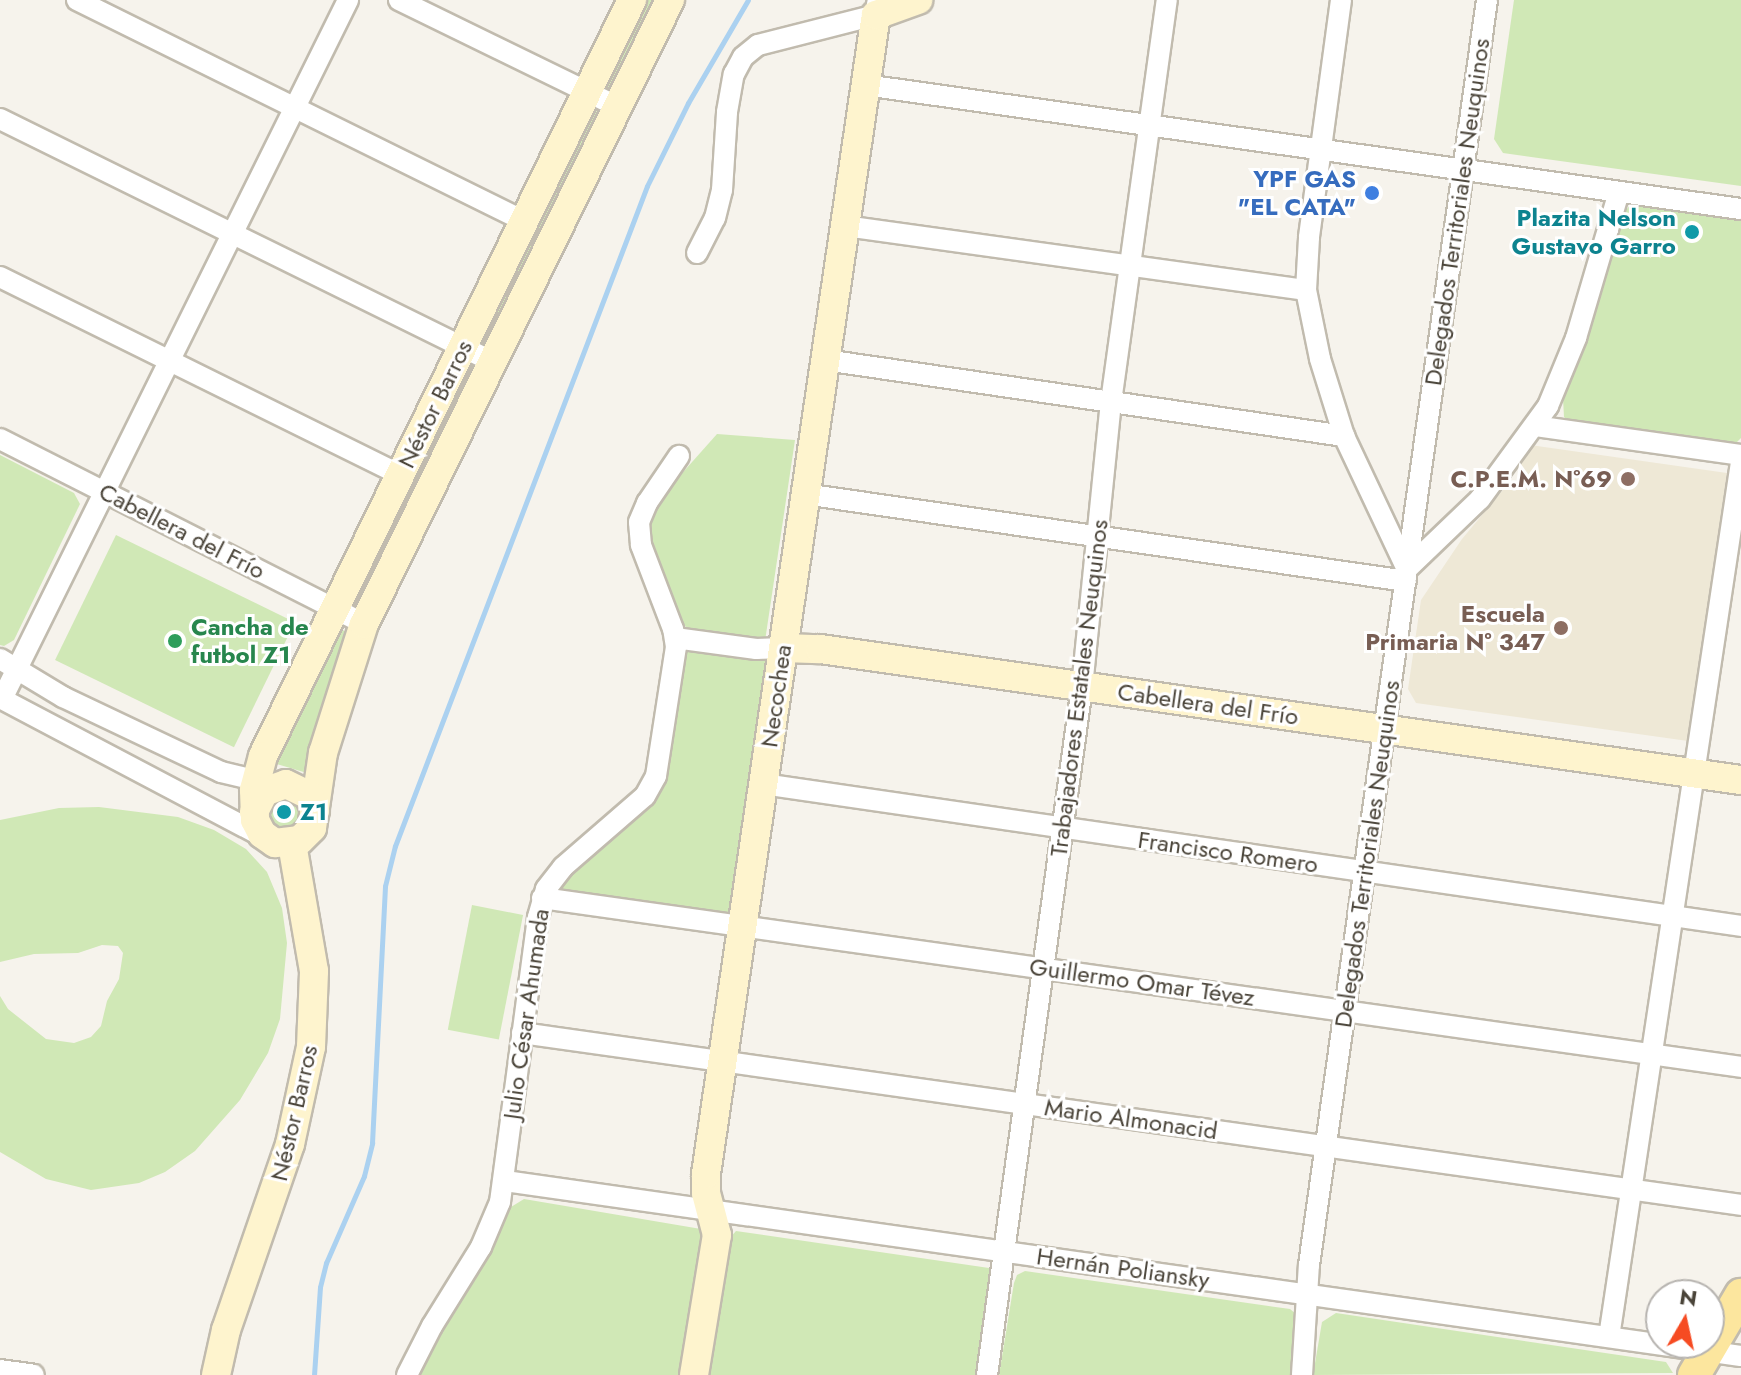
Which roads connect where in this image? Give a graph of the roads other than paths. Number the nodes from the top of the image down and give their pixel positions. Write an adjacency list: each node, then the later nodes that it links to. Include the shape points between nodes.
1 (77, 0): 14 (street)
2 (348, 0): 14 (street)
3 (399, 0): 12 (street)
4 (632, 0): 12 (street, Néstor Barros)
5 (670, 0): 13 (street, Néstor Barros)
6 (918, 0): 10 (street)
7 (1167, 0): 16 (street, Trabajadores Estatales Neuquinos)
8 (1341, 0): 17 (street)
9 (1487, 0): 18 (street, Delegados Territoriales Neuquinos)
10 (876, 7): 11 (street, Necochea); 24 (street, via 758,45 743,57 727,112 722,190)
11 (865, 85): 16 (street); 22 (street, Necochea)
12 (587, 92): 13 (street); 21 (street, Néstor Barros)
13 (618, 107): 31 (street, Néstor Barros)
14 (295, 108): 21 (street); 23 (street)
15 (0, 119): 23 (street)
16 (1150, 125): 17 (street); 25 (street, Trabajadores Estatales Neuquinos)
17 (1320, 149): 18 (street); 27 (street)
18 (1463, 170): 19 (street); 43 (street, Delegados Territoriales Neuquinos)
19 (1619, 192): 20 (street); 33 (street, via 1568,363)
20 (1741, 209)
21 (524, 221): 28 (street, Néstor Barros)
22 (845, 226): 25 (street); 29 (street, Necochea)
23 (232, 234): 28 (street); 30 (street)
24 (697, 253)
25 (1130, 265): 27 (street); 32 (street, Trabajadores Estatales Neuquinos)
26 (0, 277): 30 (street)
27 (1306, 290): 34 (street)
28 (462, 347): 31 (street); 39 (street, Néstor Barros)
29 (825, 360): 32 (street); 41 (street, Necochea)
30 (170, 361): 39 (street); 40 (street)
31 (493, 362): 45 (street, Néstor Barros)
32 (1111, 402): 34 (street); 42 (street, Trabajadores Estatales Neuquinos)
33 (1535, 426): 36 (street); 43 (street, via 1480,499)
34 (1344, 436): 43 (street)
35 (0, 439): 40 (street, Cabellera del Frío)
36 (1741, 455)
37 (679, 456): 46 (street, Julio César Ahumada, via 643,509 638,528)
38 (1741, 462): 52 (street)
39 (400, 475): 44 (street, Néstor Barros)
40 (104, 492): 44 (street, Cabellera del Frío); 48 (street)
41 (804, 494): 42 (street); 47 (street, Necochea)
42 (1097, 537): 43 (street); 49 (street, Trabajadores Estatales Neuquinos)
43 (1406, 575): 51 (street, Delegados Territoriales Neuquinos)
44 (335, 608): 45 (street, Cabellera del Frío); 54 (street, Néstor Barros)
45 (364, 624): 57 (street, Néstor Barros, via 323,753)
46 (675, 638): 47 (street, Cabellera del Frío); 62 (street, Julio César Ahumada, via 650,790 563,867)
47 (783, 648): 49 (street, Cabellera del Frío); 56 (street, Necochea)
48 (8, 664): 50 (street); 54 (street, via 63,697 221,772)
49 (1082, 687): 51 (street, Cabellera del Frío); 59 (street, Trabajadores Estatales Neuquinos)
50 (1, 698): 60 (street)
51 (1385, 729): 52 (street, Cabellera del Frío); 61 (street, Delegados Territoriales Neuquinos)
52 (1694, 773): 53 (street, Cabellera del Frío); 63 (street)
53 (1741, 780)
54 (255, 782): 55 (street); 58 (street, Néstor Barros)
55 (286, 784): 57 (street, via 309,795); 58 (street, via 264,792)
56 (763, 784): 59 (street, Francisco Romero); 64 (street, Necochea)
57 (315, 811): 60 (street, Néstor Barros, via 307,835)
58 (254, 812): 60 (street, Néstor Barros, via 258,828)
59 (1063, 828): 61 (street, Francisco Romero); 66 (street, Trabajadores Estatales Neuquinos)
60 (280, 842): 86 (street, Néstor Barros, via 314,971 311,1047 285,1164 226,1330)
61 (1365, 872): 63 (street, Francisco Romero); 67 (street, Delegados Territoriales Neuquinos)
62 (542, 898): 64 (street, Guillermo Omar Tévez); 68 (street, Julio César Ahumada)
63 (1672, 916): 65 (street, Francisco Romero); 69 (street)
64 (743, 926): 66 (street, Guillermo Omar Tévez); 70 (street, Necochea)
65 (1741, 926)
66 (1045, 969): 67 (street, Guillermo Omar Tévez); 72 (street, Trabajadores Estatales Neuquinos)
67 (1345, 1011): 69 (street, Guillermo Omar Tévez); 73 (street, Delegados Territoriales Neuquinos)
68 (522, 1033): 70 (street, Mario Almonacid); 74 (street, Julio César Ahumada)
69 (1651, 1054): 71 (street, Guillermo Omar Tévez); 75 (street)
70 (723, 1061): 72 (street, Mario Almonacid); 77 (street, Necochea, via 705,1183)
71 (1741, 1067)
72 (1027, 1105): 73 (street, Mario Almonacid); 78 (street, Trabajadores Estatales Neuquinos)
73 (1326, 1147): 75 (street, Mario Almonacid); 79 (street, Delegados Territoriales Neuquinos)
74 (505, 1181): 77 (street, Hernán Poliansky); 87 (street, Julio César Ahumada, via 487,1237)
75 (1631, 1190): 76 (street, Mario Almonacid); 81 (street)
76 (1741, 1205)
77 (711, 1210): 78 (street, Hernán Poliansky); 88 (street, Necochea, via 717,1245)
78 (1007, 1252): 79 (street, Hernán Poliansky); 89 (street, Trabajadores Estatales Neuquinos)
79 (1308, 1294): 81 (street, Hernán Poliansky); 90 (street, Delegados Territoriales Neuquinos)
80 (1741, 1295): 83 (main road)
81 (1609, 1337): 83 (street, Hernán Poliansky)
82 (1741, 1356): 83 (street, Hernán Poliansky)
83 (1702, 1363)
84 (0, 1370): 85 (street)
85 (34, 1375)
86 (216, 1375)
87 (407, 1375)
88 (694, 1375)
89 (987, 1375)
90 (1302, 1375)

